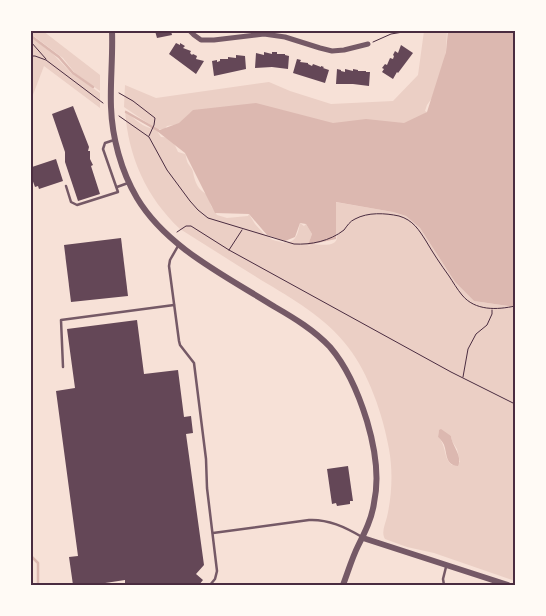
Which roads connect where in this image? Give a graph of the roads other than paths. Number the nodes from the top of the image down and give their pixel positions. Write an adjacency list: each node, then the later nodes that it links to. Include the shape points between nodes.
1 (112, 31): 4 (street, via 111,109)
2 (190, 31): 3 (street, via 202,40 264,34 285,36 332,50)
3 (368, 44)
4 (116, 140): 5 (street); 7 (lane, via 105,143 103,149)
5 (129, 183): 7 (lane); 8 (street, via 149,215)
6 (66, 186): 7 (lane, via 71,202 77,205 118,192)
7 (116, 188)
8 (179, 245): 9 (lane, via 169,266); 12 (street, via 295,319 318,336 336,356 362,404 374,452 377,484)
9 (174, 305): 10 (lane, via 61,320); 11 (lane, via 180,345 194,363)
10 (63, 368)
11 (213, 533): 12 (lane, via 319,519 351,530); 15 (lane, via 217,571)
12 (363, 538): 13 (street); 16 (street)
13 (446, 565): 14 (street); 17 (lane)
14 (505, 584)
15 (210, 585)
16 (343, 585)
17 (444, 585)

